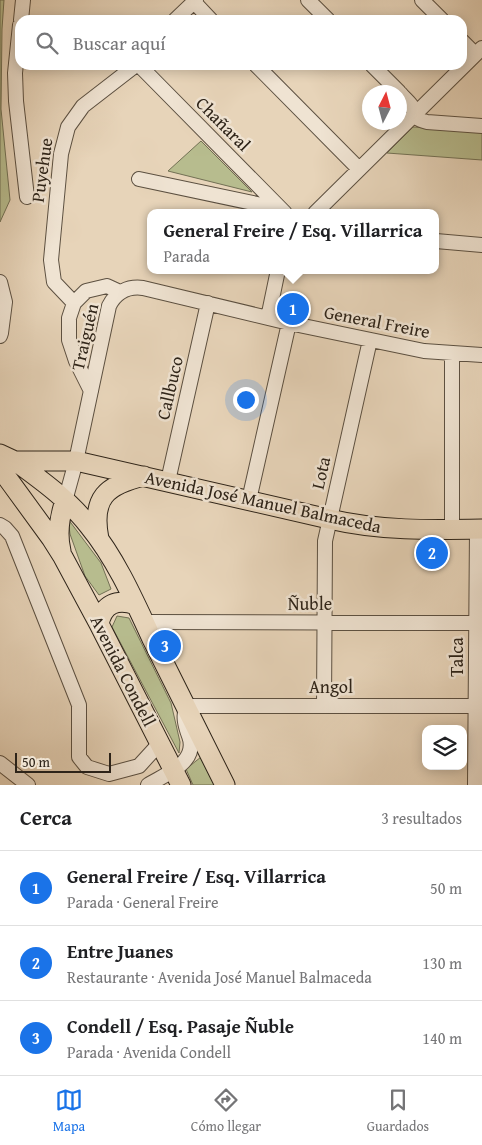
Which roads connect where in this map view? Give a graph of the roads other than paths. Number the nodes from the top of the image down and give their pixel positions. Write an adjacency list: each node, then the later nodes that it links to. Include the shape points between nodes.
1 (23, 0): 5 (street)
2 (308, 0): 8 (street)
3 (422, 0): 9 (street)
4 (195, 1): 6 (street); 7 (street)
5 (22, 15)
6 (180, 15)
7 (207, 15)
8 (323, 15)
9 (437, 15)
10 (467, 44): 11 (street)
11 (479, 51): 12 (street)
12 (467, 63)
13 (15, 70): 25 (street)
14 (131, 70): 34 (street, Puyehue, via 83,106 68,127 61,154 51,260 54,282)
15 (143, 70): 27 (street, Chañaral)
16 (261, 70): 23 (street)
17 (377, 70): 19 (street)
18 (460, 70): 21 (street)
19 (391, 85)
20 (407, 101): 21 (street)
21 (414, 116): 22 (street, via 427,122); 23 (street)
22 (482, 126)
23 (359, 169): 28 (street)
24 (139, 179): 26 (street, Chañaral)
25 (26, 197)
26 (275, 209)
27 (282, 209)
28 (319, 209)
29 (439, 241): 30 (street)
30 (482, 245)
31 (277, 274): 36 (street)
32 (0, 282): 38 (street, via 5,302)
33 (120, 292): 34 (street, Traiguén, via 107,286 86,291); 35 (street, General Freire, via 143,288); 42 (street, Traiguén, via 109,306)
34 (74, 303): 42 (street, Traiguén, via 69,318 69,340)
35 (208, 303): 36 (street, General Freire); 46 (street, Callbuco)
36 (268, 318): 37 (street, General Freire)
37 (289, 323): 39 (street, General Freire); 47 (street)
38 (0, 336)
39 (370, 340): 40 (street, General Freire); 49 (street, Lota)
40 (452, 353): 41 (street, General Freire); 51 (street)
41 (482, 355)
42 (91, 391): 43 (street, Traiguén)
43 (76, 460): 44 (main road, Avenida José Manuel Balmaceda); 45 (main road, Avenida José Manuel Balmaceda); 48 (street, Traiguén)
44 (5, 461): 48 (main road, via 39,478); 54 (main road, Avenida Condell)
45 (145, 476): 46 (main road, Avenida José Manuel Balmaceda); 53 (main road, via 119,484 102,498 96,517)
46 (168, 481): 47 (main road, Avenida José Manuel Balmaceda)
47 (249, 500): 49 (main road, Avenida José Manuel Balmaceda)
48 (65, 501): 53 (main road); 54 (main road, via 59,531)
49 (329, 519): 51 (main road, Avenida José Manuel Balmaceda, via 378,528); 57 (street, Lota, via 324,549)
50 (0, 525): 63 (street, via 12,536 79,705 80,756 87,767 109,774 139,766)
51 (452, 529): 52 (main road, Avenida José Manuel Balmaceda)
52 (480, 530): 58 (street, Talca)
53 (99, 539): 55 (main road)
54 (63, 557): 59 (main road, Avenida Condell)
55 (136, 605): 56 (main road); 59 (main road, via 124,601 113,604 103,612)
56 (144, 622): 57 (street, Ñuble); 60 (main road)
57 (324, 623): 58 (street, Ñuble); 61 (street, Lota)
58 (476, 623): 62 (street, Talca)
59 (99, 624): 63 (main road, Avenida Condell)
60 (186, 706): 61 (street, Angol); 65 (street, via 184,717 191,749); 68 (main road)
61 (324, 706): 62 (street, Angol)
62 (476, 706): 69 (street, Talca)
63 (160, 743): 65 (main road, Avenida Condell)
64 (0, 763): 66 (street)
65 (177, 777): 67 (street)
66 (28, 785)
67 (148, 785)
68 (225, 785)
69 (475, 785)

